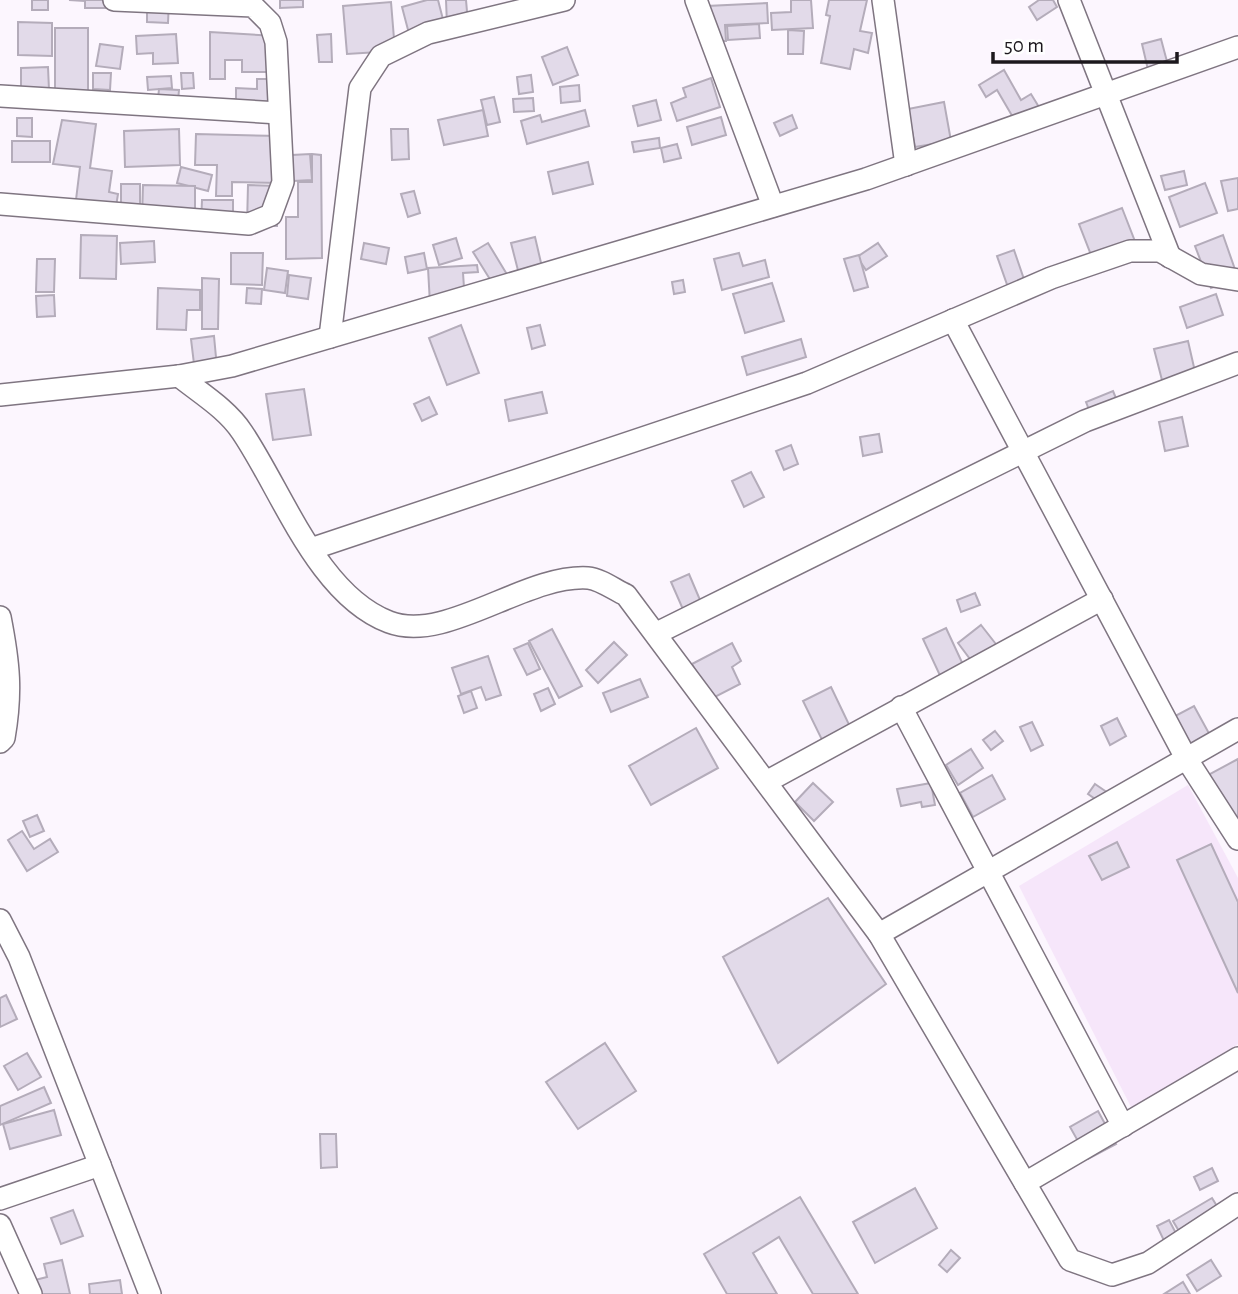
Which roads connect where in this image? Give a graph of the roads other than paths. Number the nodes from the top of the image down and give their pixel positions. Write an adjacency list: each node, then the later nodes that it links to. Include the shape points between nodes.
1 (114, 0): 9 (street, via 253,6 270,23 276,42)
2 (564, 0): 16 (street, via 428,33 381,56 360,89)
3 (696, 0): 12 (street)
4 (883, 0): 10 (street)
5 (1069, 0): 7 (street)
6 (1238, 47): 7 (street)
7 (1106, 94): 10 (street); 13 (street)
8 (0, 96): 9 (street)
9 (279, 113): 11 (street, via 283,182 271,215 249,224)
10 (906, 165): 12 (street)
11 (0, 204)
12 (773, 206): 16 (street)
13 (1170, 257): 14 (street, via 1201,274); 15 (street, via 1160,251 1130,251 1051,278)
14 (1238, 280)
15 (953, 320): 20 (street); 21 (street, via 807,383)
16 (330, 337): 18 (street, via 232,366)
17 (1238, 363): 20 (street, via 1085,421)
18 (179, 376): 19 (street); 21 (street, via 241,429)
19 (0, 395)
20 (1023, 453): 22 (street); 24 (street)
21 (311, 549): 24 (street, via 325,573 358,603 389,622 425,625 554,580 590,578 626,595)
22 (1102, 599): 25 (street); 28 (street)
23 (0, 617): 27 (street, via 11,698)
24 (657, 633): 29 (street)
25 (901, 707): 29 (street); 31 (street)
26 (1238, 729): 28 (street)
27 (0, 742)
28 (1186, 758): 30 (street); 31 (street)
29 (765, 782): 33 (street)
30 (1238, 839)
31 (989, 870): 33 (street); 35 (street)
32 (0, 920): 36 (street, via 19,957)
33 (879, 934): 37 (street)
34 (1238, 1058): 35 (street)
35 (1123, 1126): 37 (street)
36 (100, 1166): 38 (street); 42 (street)
37 (1025, 1183): 39 (street, via 1070,1260 1112,1275 1148,1263)
38 (0, 1199)
39 (1238, 1204)
40 (0, 1225): 41 (street)
41 (31, 1294)
42 (150, 1294)

